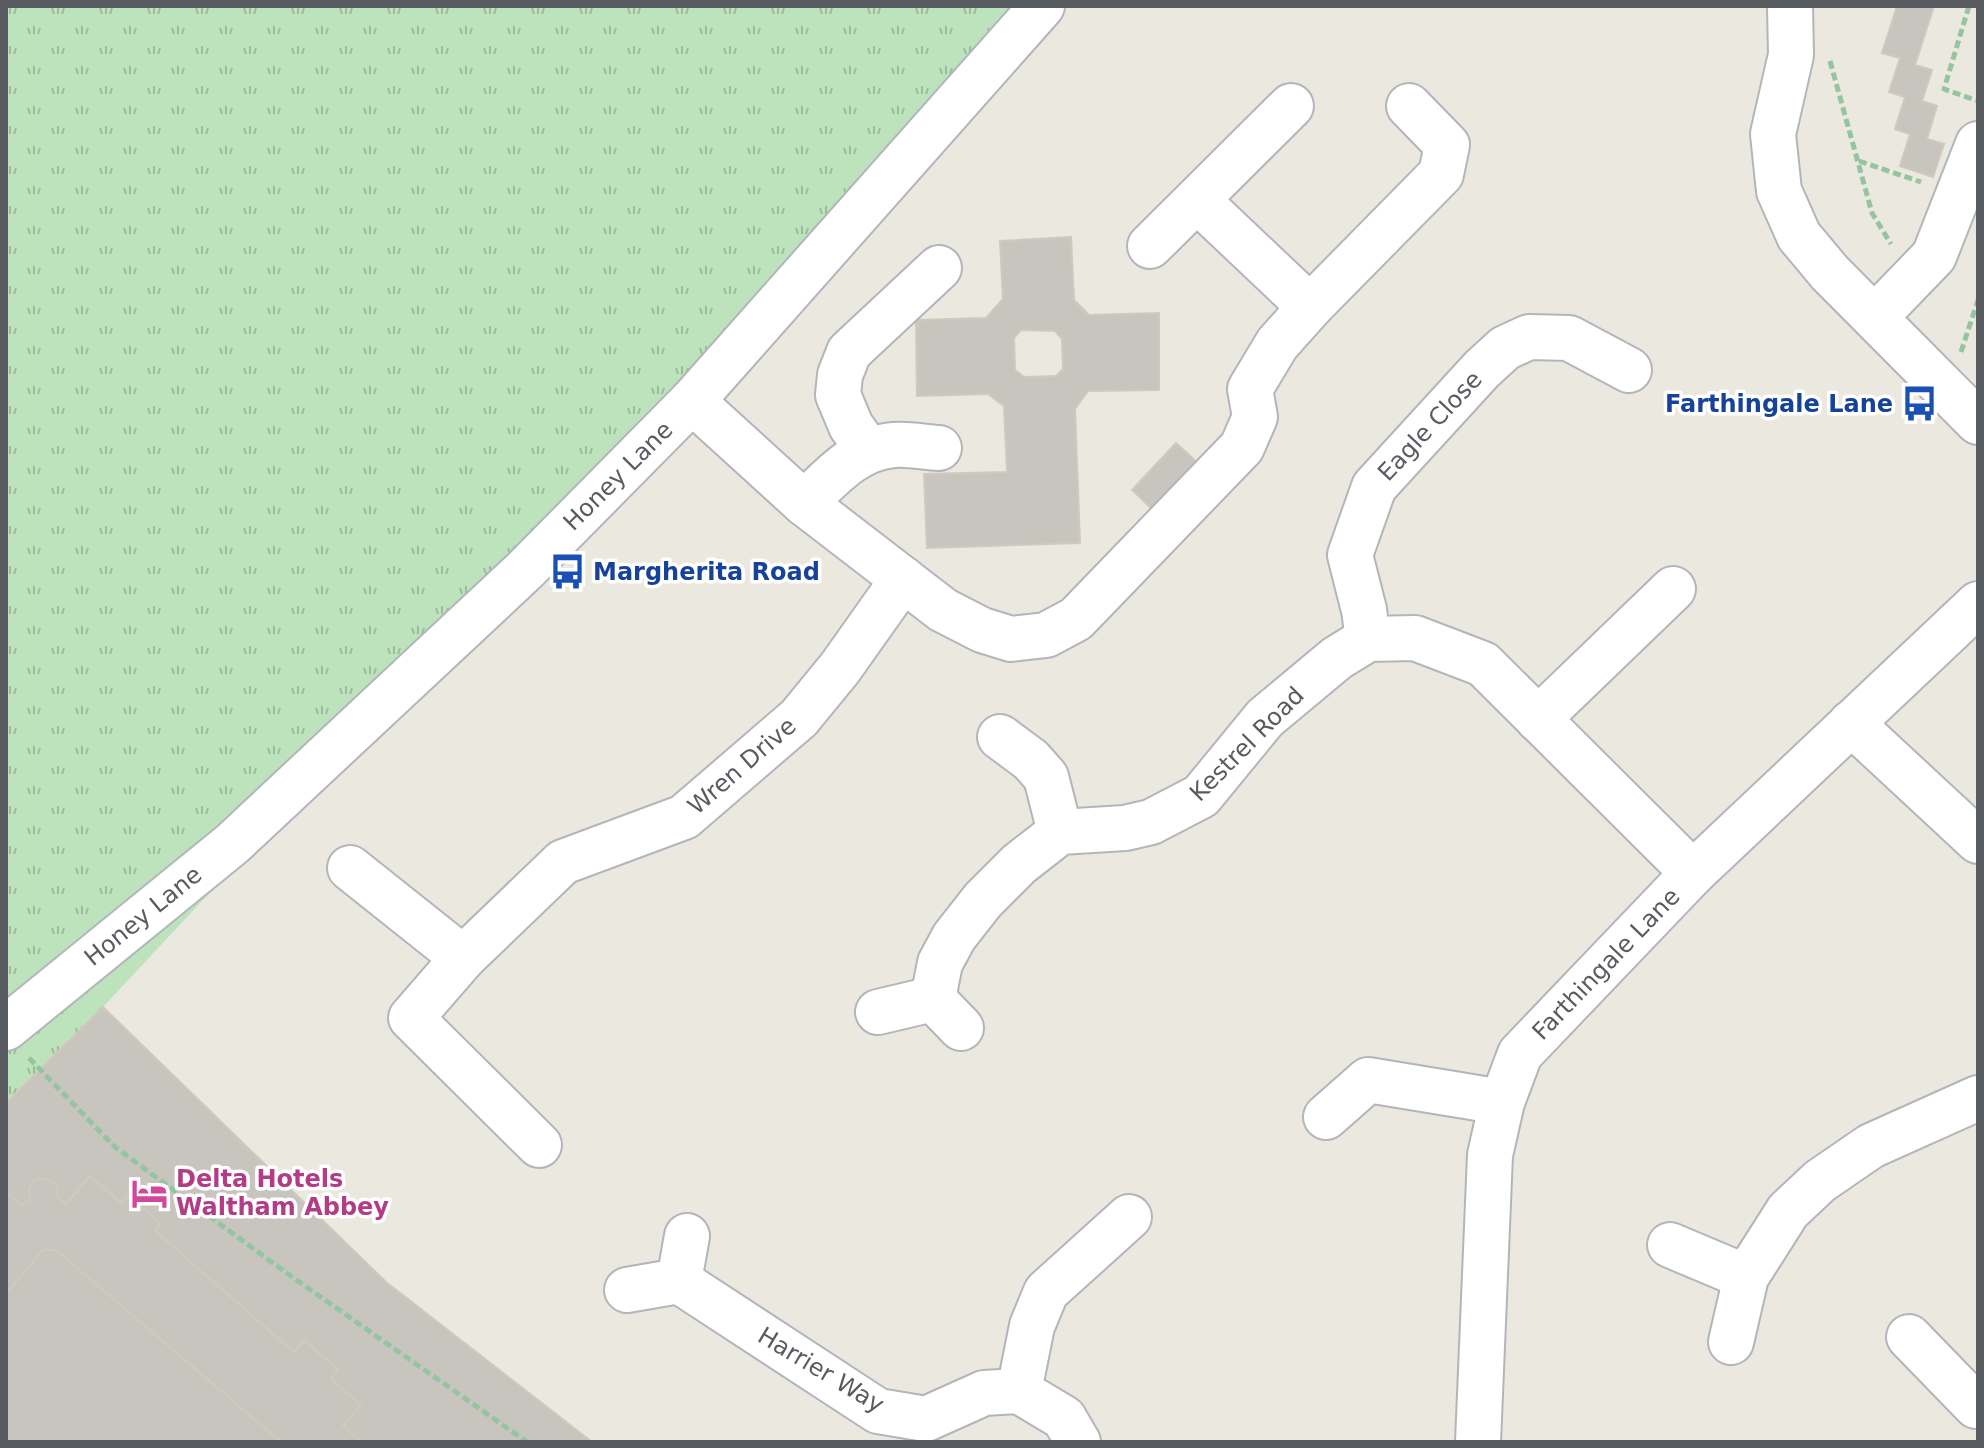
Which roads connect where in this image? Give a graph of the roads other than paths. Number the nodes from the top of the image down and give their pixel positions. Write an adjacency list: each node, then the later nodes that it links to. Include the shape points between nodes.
1 (1042, 6): 12 (street, Honey Lane)
2 (1790, 6): 10 (street, via 1791,55 1773,134 1779,191 1799,236)
3 (1291, 106): 6 (street)
4 (1409, 106): 9 (street, via 1447,145 1441,174)
5 (1972, 167): 10 (street, via 1934,256)
6 (1197, 200): 7 (street); 9 (street)
7 (1150, 246)
8 (939, 268): 15 (street, via 849,352 840,375 838,395)
9 (1310, 307): 17 (street, via 1277,344 1250,389 1255,417 1242,447 1076,619 1046,635 1011,639 943,610)
10 (1875, 317): 13 (street)
11 (1629, 370): 20 (street, Eagle Close, via 1569,338 1529,337 1505,348 1482,369 1374,487 1350,555)
12 (692, 401): 16 (street); 30 (street, Honey Lane, via 525,570)
13 (1978, 422)
14 (939, 448): 15 (street, via 894,445)
15 (869, 451): 16 (street, via 847,463)
16 (804, 503): 17 (street)
17 (903, 579): 28 (street, Wren Drive, via 840,668 787,728 684,817 563,862)
18 (1673, 589): 21 (street)
19 (1978, 604): 22 (street, Farthingale Lane)
20 (1368, 639): 21 (street, via 1415,638 1483,664); 24 (street, Kestrel Road, via 1265,718 1201,796 1151,822)
21 (1538, 719): 27 (street)
22 (1851, 723): 25 (street); 27 (street, Farthingale Lane)
23 (1000, 737): 24 (street, via 1046,777)
24 (1060, 832): 29 (street, via 1019,864 954,937 940,963 947,1014)
25 (1978, 841)
26 (350, 868): 28 (street)
27 (1693, 873): 32 (street, Farthingale Lane, via 1520,1054)
28 (463, 958): 34 (street, Wren Drive, via 411,1018)
29 (878, 1012)
30 (17, 1042)
31 (1978, 1098): 38 (street, via 1871,1146 1829,1175 1788,1211)
32 (1502, 1102): 33 (street, via 1368,1080); 46 (street, Farthingale Lane, via 1490,1155 1486,1210)
33 (1326, 1117)
34 (539, 1145)
35 (1129, 1217): 43 (street, via 1046,1292 1032,1326)
36 (687, 1236): 39 (street)
37 (1670, 1245): 38 (street)
38 (1746, 1277): 42 (street)
39 (679, 1281): 40 (street); 43 (street, Harrier Way, via 878,1411 926,1419 984,1393)
40 (627, 1290)
41 (1909, 1337): 44 (street)
42 (1731, 1342)
43 (1019, 1391): 45 (street, via 1064,1418)
44 (1978, 1404)
45 (1078, 1442)
46 (1478, 1442)

